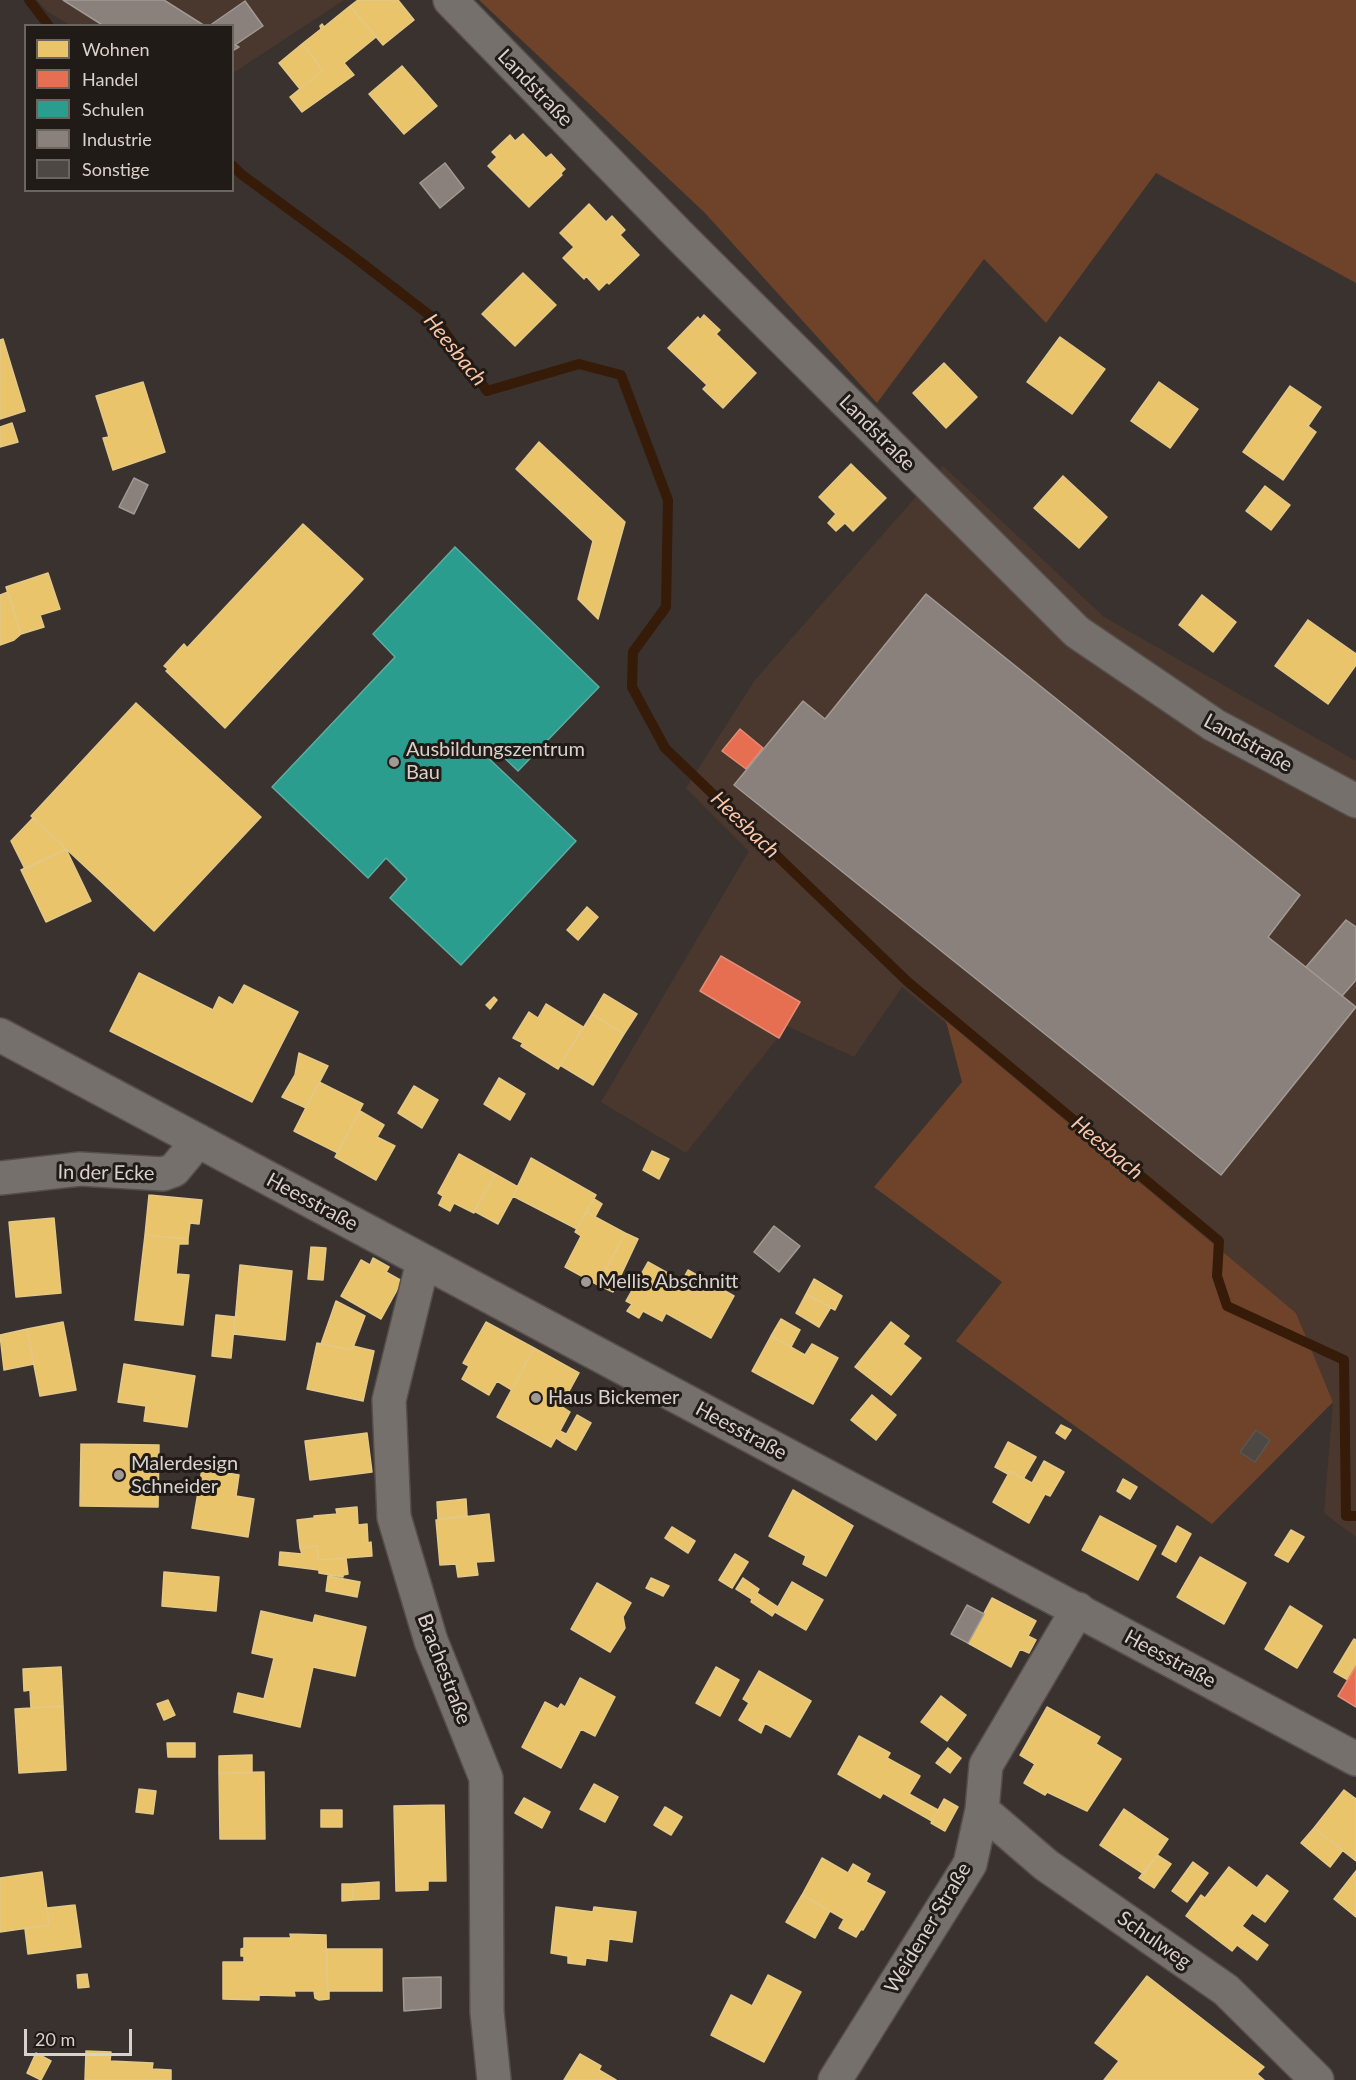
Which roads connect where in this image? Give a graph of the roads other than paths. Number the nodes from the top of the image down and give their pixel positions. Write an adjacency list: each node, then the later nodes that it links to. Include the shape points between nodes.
1 (450, 0): 2 (street, Landstraße, via 1077,632 1214,725)
2 (1356, 801)
3 (0, 1035): 4 (street, Heesstraße)
4 (198, 1141): 5 (street, In der Ecke, via 174,1170 163,1174 80,1168); 6 (street, Heesstraße)
5 (0, 1178)
6 (423, 1262): 7 (street, Heesstraße); 10 (street, Brachestraße, via 389,1400 393,1517 431,1641 486,1778 487,2012)
7 (1078, 1609): 8 (street, Heesstraße); 9 (street, Weidener Straße, via 986,1765)
8 (1356, 1758)
9 (982, 1810): 11 (street, Weidener Straße, via 970,1864); 12 (street, Schulweg, via 1046,1865 1226,1990)
10 (494, 2080)
11 (835, 2080)
12 (1317, 2080)

